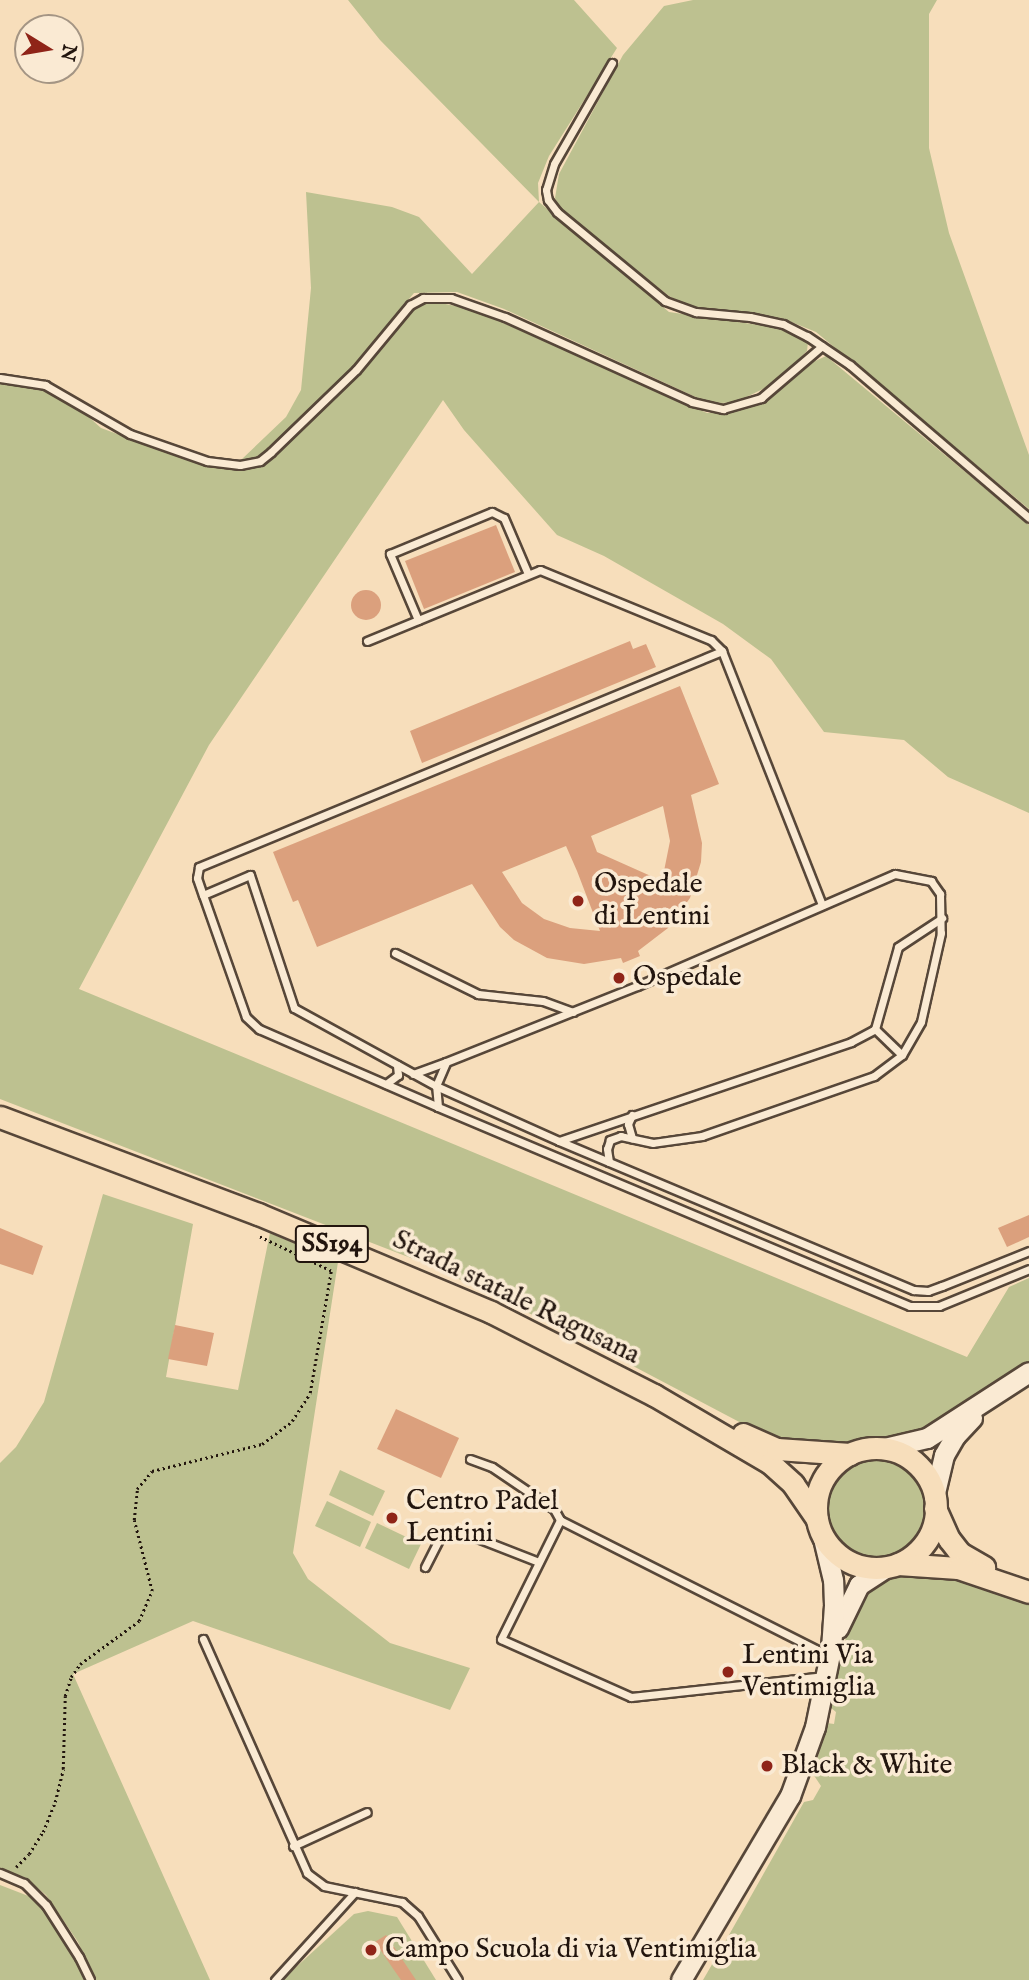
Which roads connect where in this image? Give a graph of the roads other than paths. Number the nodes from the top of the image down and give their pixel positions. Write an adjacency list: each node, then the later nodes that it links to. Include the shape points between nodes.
1 (612, 63): 2 (lane, via 554,164 546,190 548,200 665,301 696,312 783,324)
2 (822, 346): 3 (lane, via 761,398 723,409 692,402 505,317 451,298 423,298 410,305 356,370 271,452 260,461 240,465 207,461 107,424 45,385); 4 (lane)
3 (0, 378)
4 (1029, 518)
5 (528, 574): 6 (lane); 6 (lane, via 504,518 492,512 390,554); 8 (lane, via 540,570 711,640)
6 (418, 620): 7 (lane)
7 (367, 641)
8 (722, 651): 9 (lane, via 199,867); 10 (lane)
9 (202, 895): 17 (lane, via 250,875 294,1008); 19 (lane, via 246,1017 259,1029)
10 (822, 905): 11 (lane, via 895,874 916,876 931,881 940,894); 13 (lane)
11 (942, 918): 14 (lane, via 898,947); 15 (lane, via 921,1022)
12 (395, 953): 13 (lane, via 478,995 543,1001)
13 (573, 1012): 16 (lane)
14 (875, 1029): 15 (lane); 22 (lane, via 851,1042)
15 (902, 1055): 24 (lane, via 874,1076 702,1136 653,1143)
16 (446, 1062): 18 (lane); 20 (lane)
17 (397, 1065): 18 (lane); 19 (lane, via 398,1075)
18 (413, 1074): 20 (lane)
19 (386, 1084): 21 (lane)
20 (436, 1086): 21 (lane); 25 (lane)
21 (438, 1107): 28 (lane, via 910,1306 939,1306)
22 (632, 1115): 24 (lane, via 628,1124); 25 (lane)
23 (0, 1116): 30 (main road, Strada statale Ragusana / SS194, via 372,1260 491,1312)
24 (632, 1138): 26 (lane, via 610,1140)
25 (559, 1141): 26 (lane)
26 (609, 1162): 27 (lane, via 915,1290 928,1291)
27 (1029, 1251)
28 (1029, 1269)
29 (1029, 1373): 31 (main road)
30 (654, 1395): 33 (main road, via 777,1448); 37 (main road, via 770,1462 793,1484)
31 (987, 1402): 32 (main road, via 927,1438); 35 (main road, via 944,1455)
32 (880, 1448): 33 (main road); 35 (main road, via 900,1453 917,1465 927,1477)
33 (850, 1454): 37 (main road, via 824,1479 817,1499)
34 (470, 1459): 36 (lane, via 492,1467 554,1509)
35 (934, 1502): 39 (main road, via 933,1523 925,1542 910,1557); 41 (main road, via 960,1553)
36 (560, 1520): 38 (lane); 43 (lane)
37 (819, 1527): 39 (main road, via 834,1551 851,1563); 43 (main road, via 833,1580)
38 (539, 1562): 40 (lane, via 467,1534 450,1533 440,1537); 44 (lane, via 500,1639 631,1697)
39 (892, 1565): 41 (main road, via 958,1567); 43 (main road, via 859,1585)
40 (425, 1567)
41 (1029, 1592)
42 (203, 1639): 46 (lane)
43 (830, 1653): 44 (main road)
44 (825, 1676): 52 (main road, via 815,1727 790,1796)
45 (368, 1812): 46 (lane)
46 (293, 1846): 48 (lane, via 307,1873 324,1886)
47 (4, 1874): 49 (lane, via 24,1883 46,1906)
48 (355, 1892): 50 (lane); 51 (lane, via 402,1902 418,1916)
49 (90, 1980)
50 (275, 1980)
51 (458, 1980)
52 (681, 1980)

